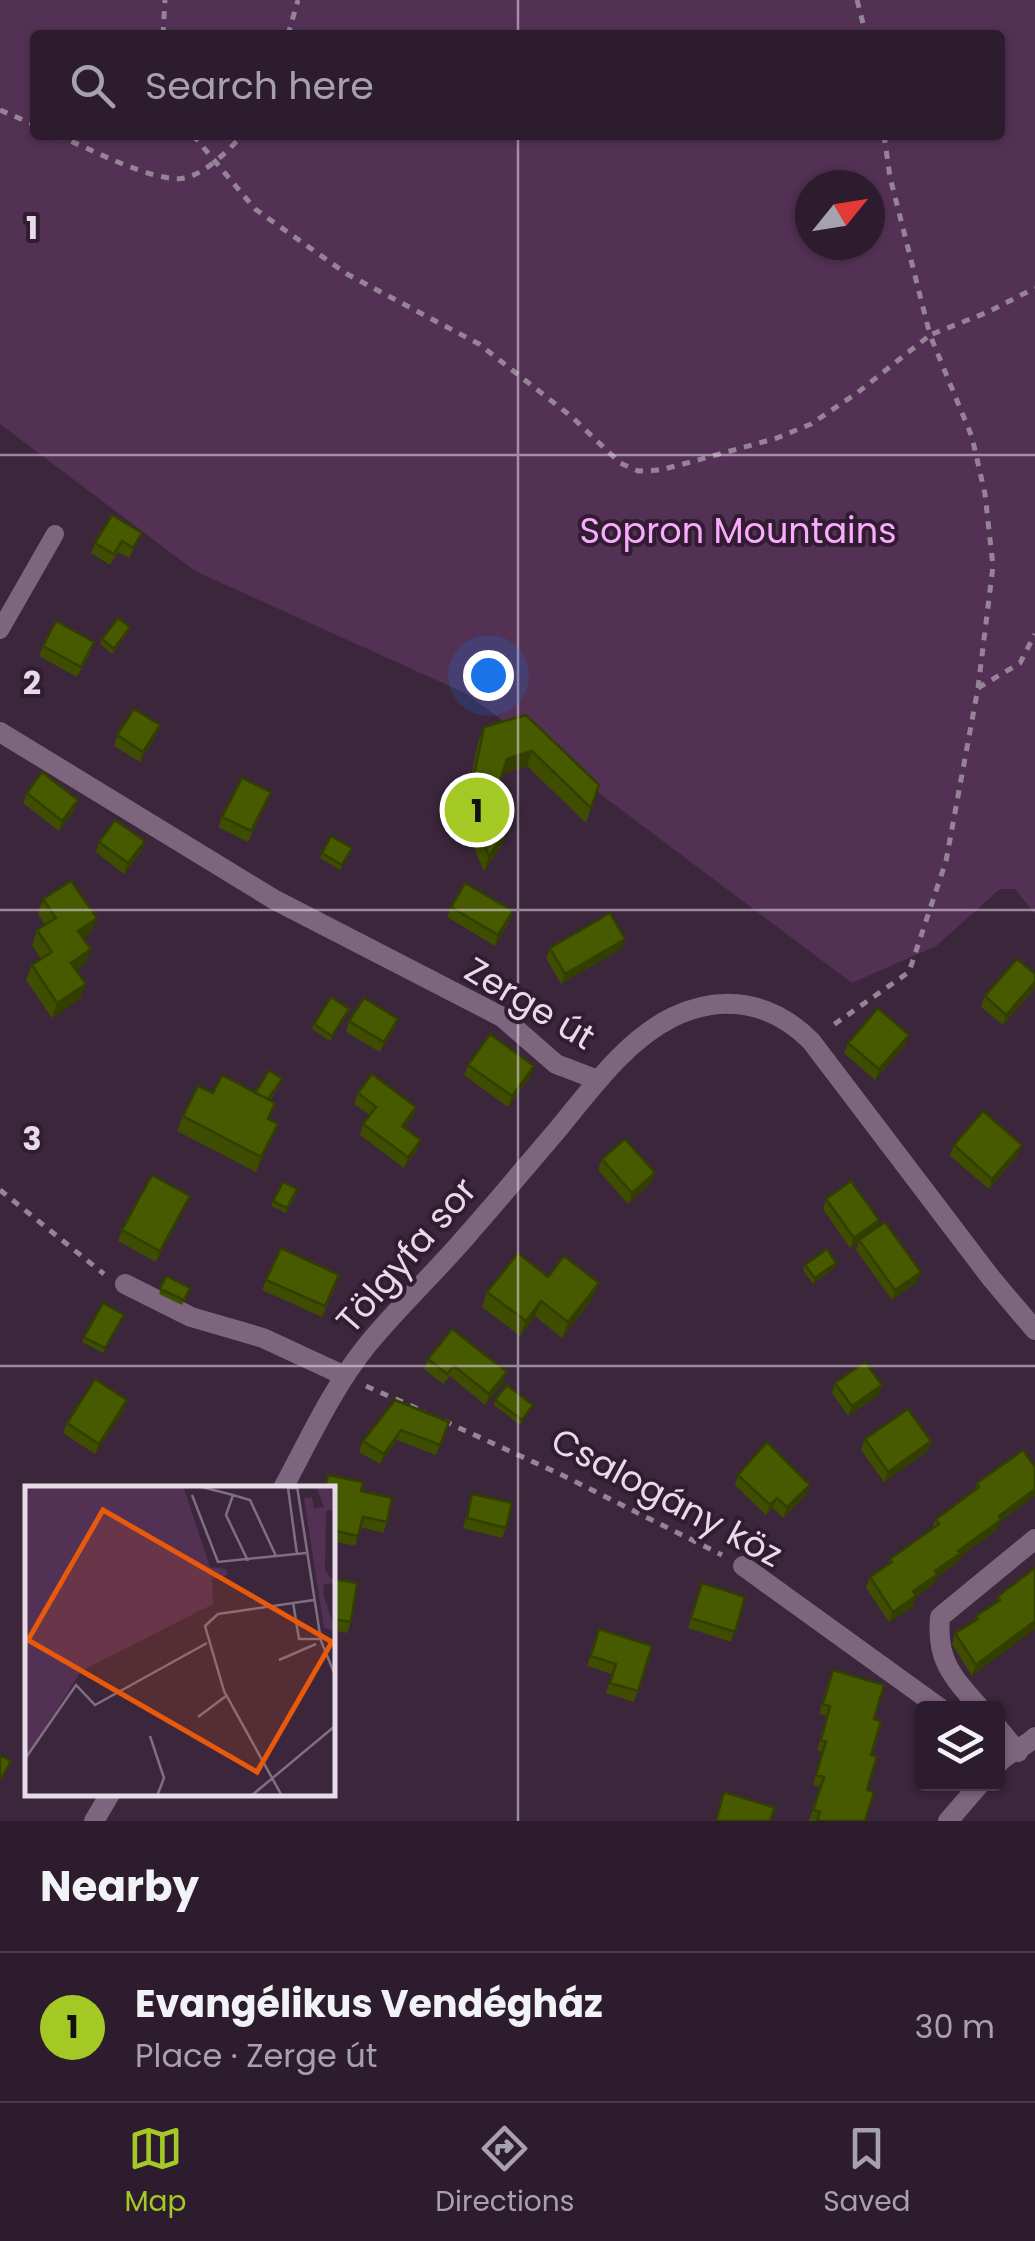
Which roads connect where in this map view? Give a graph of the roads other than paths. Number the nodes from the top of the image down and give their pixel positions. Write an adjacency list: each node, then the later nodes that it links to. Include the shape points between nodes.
1 (56, 534): 2 (lane)
2 (0, 630)
3 (0, 732): 4 (street, Zerge út, via 276,900 502,1017 556,1064)
4 (598, 1080): 6 (street, Zerge út, via 668,1019 736,1002 776,1013 810,1041); 7 (street, Tölgyfa sor)
5 (125, 1284): 7 (street, via 191,1317 263,1338)
6 (1035, 1330)
7 (346, 1376): 8 (street, Tölgyfa sor)
8 (285, 1486)
9 (1035, 1538): 12 (street, via 940,1617 938,1640 948,1671)
10 (742, 1566): 11 (street, Csalogány köz)
11 (930, 1701)
12 (974, 1701)
13 (1035, 1737): 14 (street)
14 (1005, 1754)
15 (974, 1791): 18 (street)
16 (109, 1796): 17 (street)
17 (94, 1821)
18 (948, 1821)

